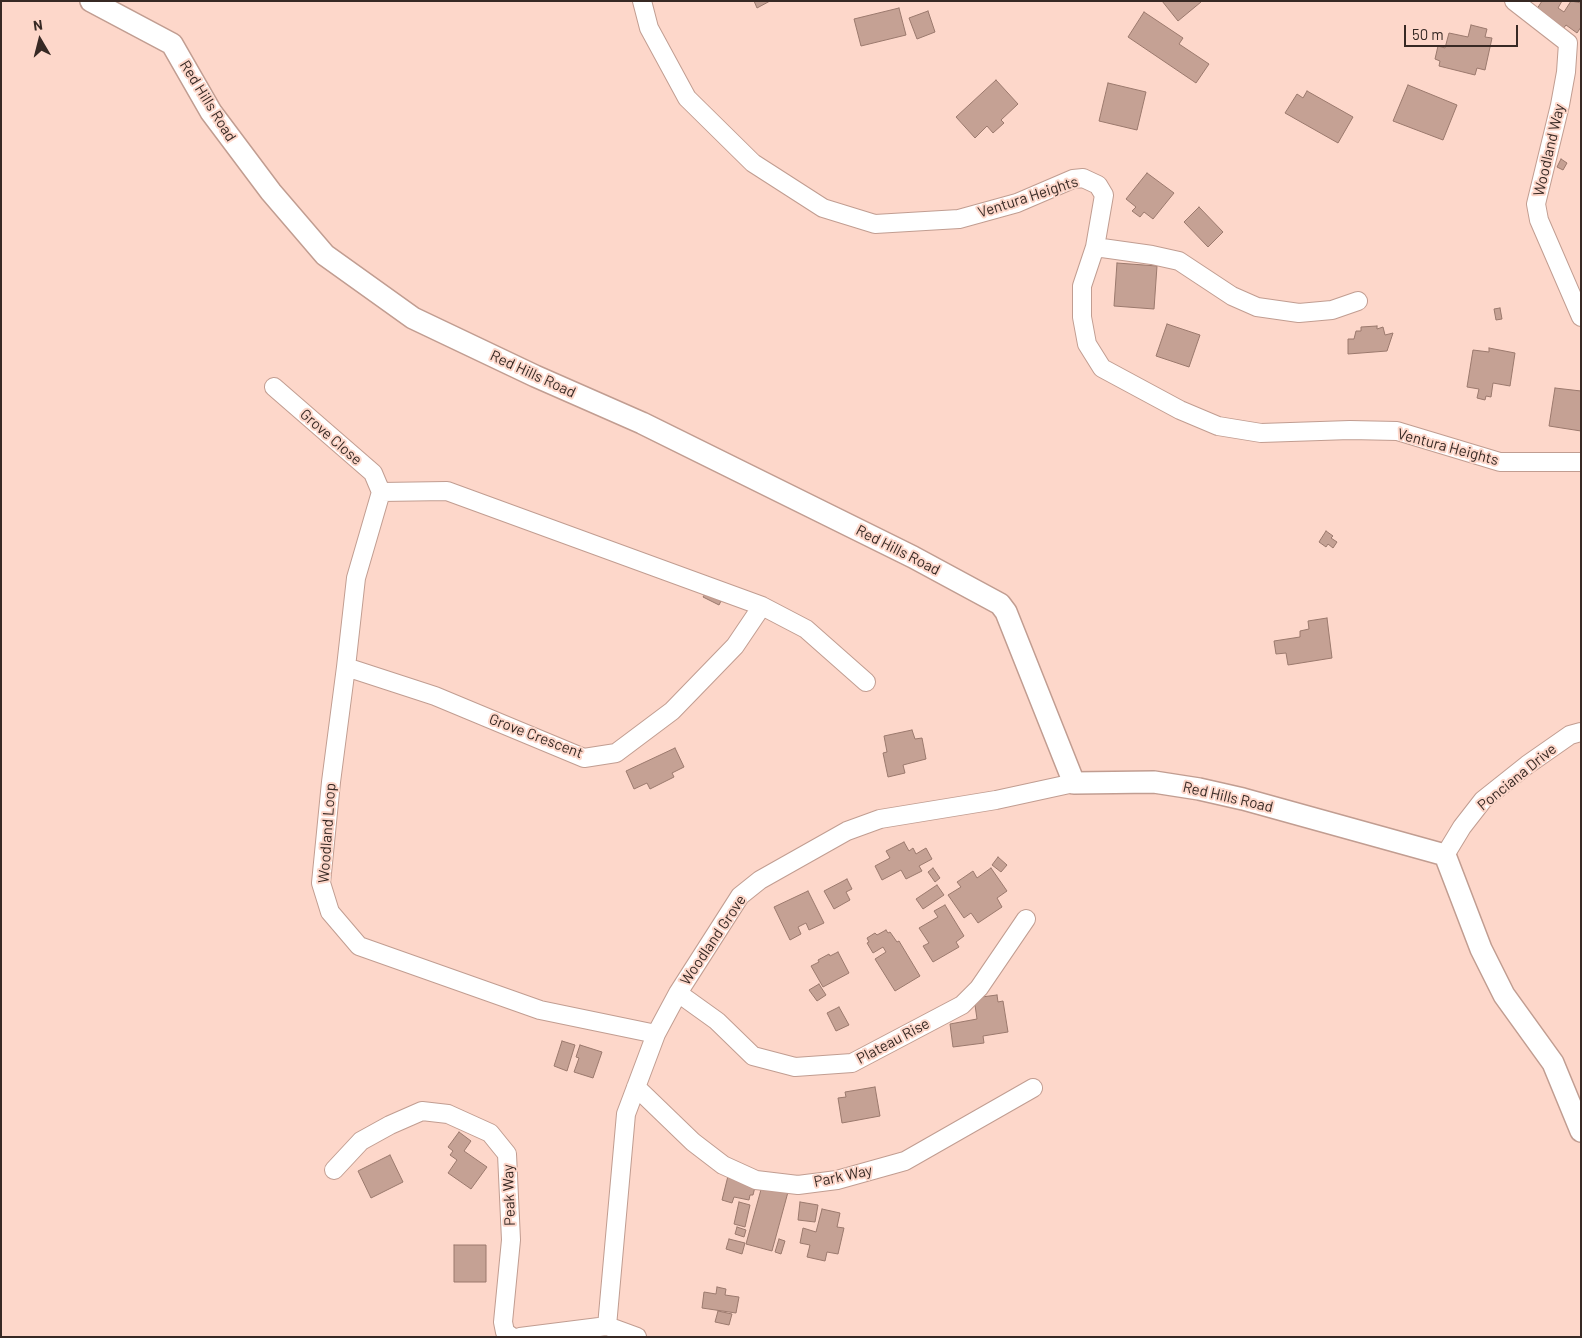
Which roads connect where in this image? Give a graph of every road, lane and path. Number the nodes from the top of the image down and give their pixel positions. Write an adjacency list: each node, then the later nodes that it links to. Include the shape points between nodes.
1 (91, 1): 15 (main road, Red Hills Road, via 172,44 211,112 271,192 325,255 413,318 650,427 913,557 1000,604)
2 (642, 1): 5 (street, Ventura Heights, via 649,28 687,98 753,163 823,208 875,224 959,219 1083,178 1098,185 1104,195)
3 (1514, 1): 4 (street, Woodland Way)
4 (1574, 47): 7 (street, Woodland Way, via 1536,204 1539,220)
5 (1095, 247): 6 (street, via 1180,261 1232,296 1257,307 1299,313 1332,310); 9 (street, Ventura Heights, via 1082,286 1082,317 1087,344 1102,368 1180,410 1218,426 1261,433 1397,431 1500,462)
6 (1358, 301)
7 (1581, 317)
8 (274, 387): 10 (street, Grove Close, via 373,473)
9 (1581, 462)
10 (381, 492): 11 (street, via 447,491); 12 (street, Woodland Loop, via 356,578)
11 (762, 606): 12 (street, Grove Crescent, via 735,646 672,711 616,753 584,758 435,696); 13 (street, via 806,629)
12 (346, 667): 19 (street, Woodland Loop, via 321,883 330,912 359,946 540,1010)
13 (866, 682)
14 (1581, 732): 16 (street, Ponciana Drive, via 1570,735 1483,800)
15 (1074, 783): 16 (main road, Red Hills Road, via 1154,782 1199,789); 18 (street, Woodland Grove, via 880,820 847,831 760,880 740,896)
16 (1445, 855): 22 (main road, via 1481,949 1504,995 1553,1063)
17 (1026, 918): 18 (street, Plateau Rise, via 979,988 962,1005 852,1063 795,1067 753,1056 717,1021)
18 (678, 993): 19 (street, Woodland Grove)
19 (656, 1034): 20 (street, Woodland Grove)
20 (636, 1087): 21 (street, Park Way, via 693,1142 723,1165 756,1180 798,1185 837,1180 905,1161); 24 (street, Woodland Grove, via 626,1114)
21 (1033, 1088)
22 (1581, 1131)
23 (334, 1170): 25 (street, Peak Way, via 361,1141 422,1111 448,1114 490,1133 507,1154 511,1240)
24 (607, 1326): 26 (street); 27 (street)
25 (507, 1329)
26 (520, 1337)
27 (637, 1337)

